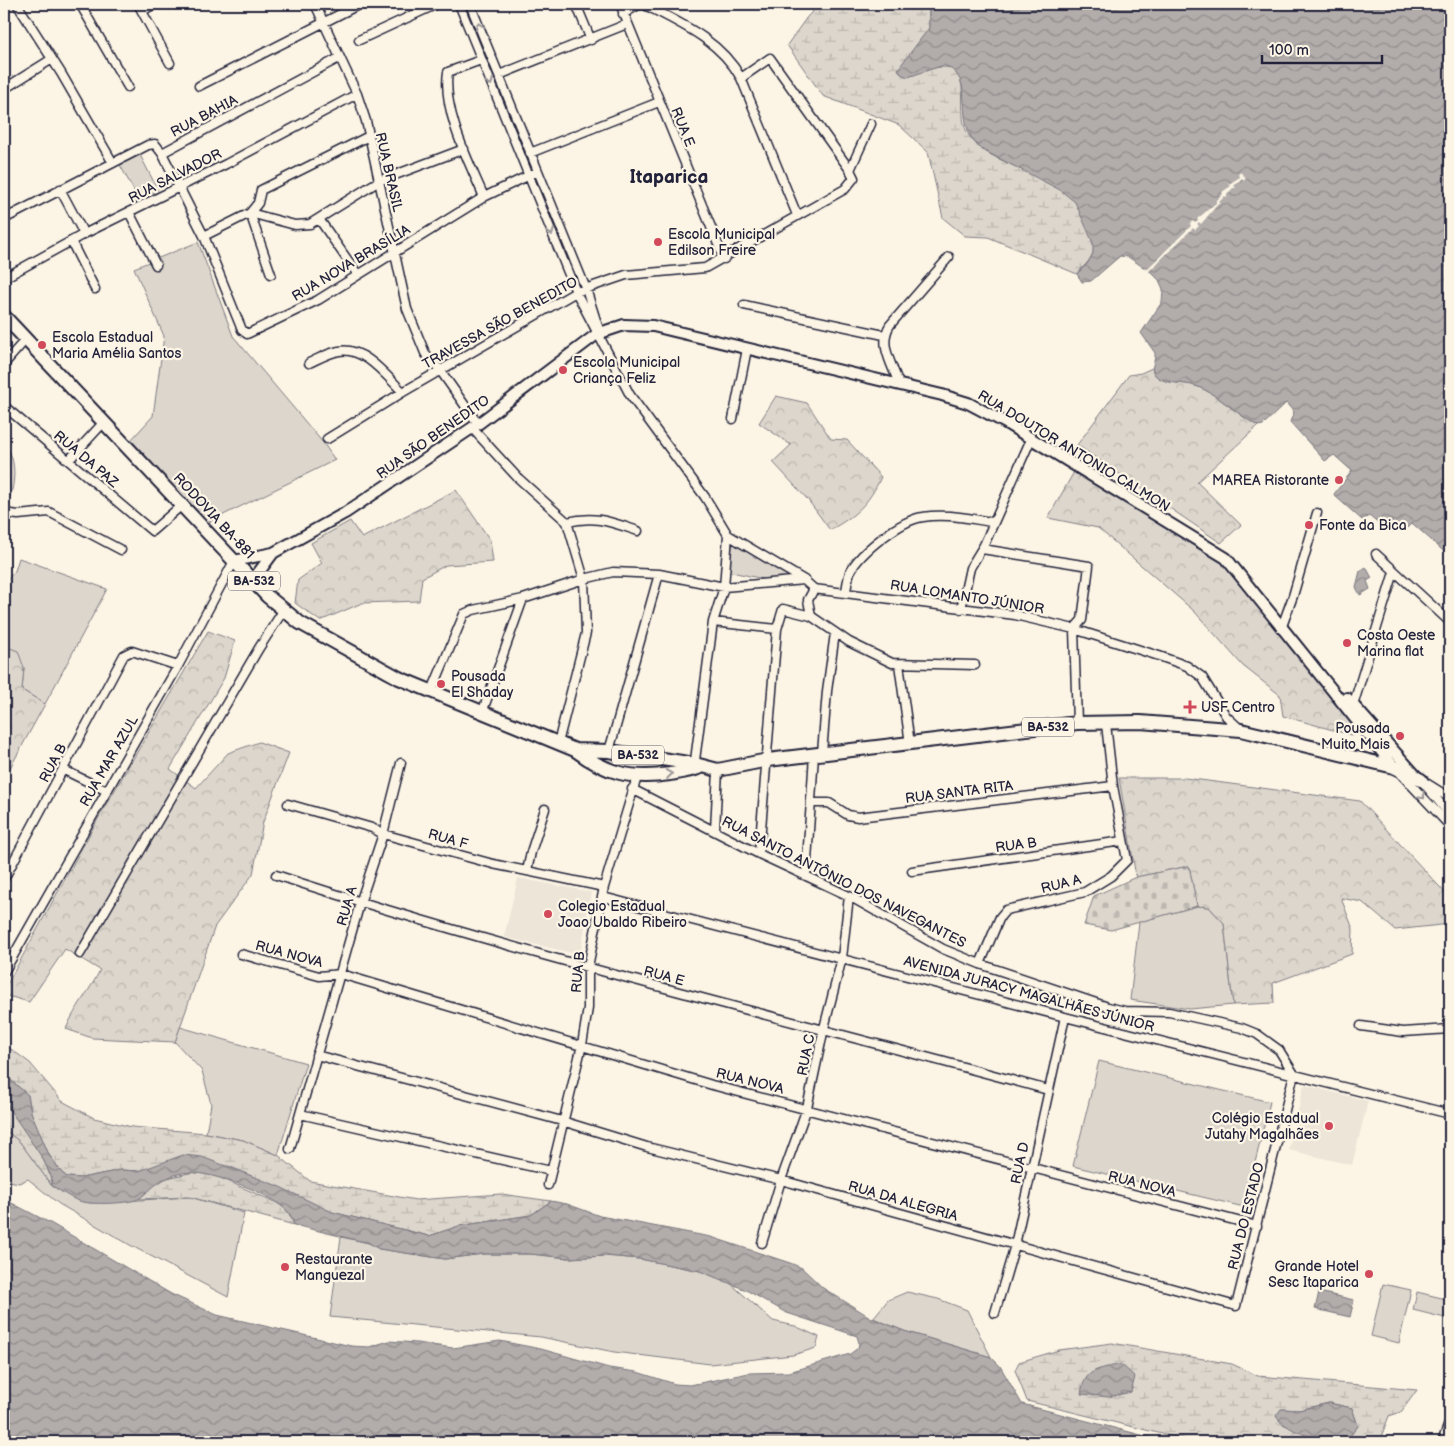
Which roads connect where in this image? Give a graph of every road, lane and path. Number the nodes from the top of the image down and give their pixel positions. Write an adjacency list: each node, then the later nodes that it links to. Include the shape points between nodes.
1 (17, 4): 21 (street)
2 (80, 4): 27 (street)
3 (155, 4): 12 (street)
4 (315, 4): 14 (street, RUA BRASIL)
5 (360, 4): 14 (street)
6 (437, 4): 16 (street)
7 (459, 4): 19 (street)
8 (470, 4): 18 (street, one-way to 8)
9 (576, 4): 17 (street)
10 (620, 4): 13 (street, RUA E)
11 (641, 4): 13 (street); 25 (street, via 713,44 732,62)
12 (140, 7): 23 (street)
13 (623, 14): 15 (street, RUA E)
14 (323, 22): 20 (street, RUA BRASIL); 26 (street)
15 (627, 24): 17 (street); 30 (street, RUA E)
16 (359, 40)
17 (591, 40): 24 (street)
18 (486, 44): 19 (street); 24 (street)
19 (476, 49): 22 (street)
20 (339, 58): 29 (street, RUA BRASIL); 36 (street, RUA BAHIA)
21 (52, 59): 28 (street); 38 (street)
22 (481, 60): 32 (street, one-way to 32); 35 (street, via 448,72 447,94)
23 (170, 63)
24 (499, 75): 31 (street)
25 (741, 78): 39 (street, via 770,58); 48 (street)
26 (199, 86)
27 (128, 87)
28 (4, 89)
29 (357, 94): 34 (street, RUA BRASIL); 43 (street, RUA SALVADOR)
30 (659, 102): 37 (street); 56 (street, RUA E)
31 (512, 110): 32 (street); 37 (street)
32 (502, 114): 41 (street)
33 (871, 124): 39 (street, TRAVESSA SÃO BENEDITO)
34 (368, 137): 42 (street, RUA BRASIL); 47 (street, via 261,190 258,203)
35 (464, 149): 42 (street); 45 (street)
36 (162, 153): 38 (street, RUA BAHIA, via 157,145 151,144); 43 (street, RUA NOVA BRASÍLIA)
37 (530, 153): 40 (street)
38 (113, 163): 44 (street, RUA BAHIA)
39 (850, 170): 48 (street, TRAVESSA SÃO BENEDITO, via 854,178 845,189)
40 (536, 172): 41 (street, RUA NOVA BRASÍLIA); 62 (street)
41 (528, 175): 45 (street, RUA NOVA BRASÍLIA); 63 (street, one-way to 63)
42 (378, 181): 50 (street); 54 (street, RUA BRASIL)
43 (180, 188): 46 (street, RUA SALVADOR); 52 (street, RUA NOVA BRASÍLIA)
44 (60, 189): 49 (street, RUA BAHIA); 51 (street)
45 (484, 198): 54 (street, RUA NOVA BRASÍLIA)
46 (129, 212): 51 (street, RUA SALVADOR); 57 (street)
47 (250, 213): 50 (street, via 295,225); 52 (street); 58 (street)
48 (797, 215): 56 (street, TRAVESSA SÃO BENEDITO)
49 (4, 219)
50 (319, 220): 59 (street)
51 (84, 234): 53 (street, RUA SALVADOR)
52 (204, 236): 59 (street, RUA NOVA BRASÍLIA, via 242,330 247,334 318,300)
53 (71, 241): 60 (street, RUA SALVADOR); 61 (street)
54 (395, 251): 59 (street, RUA NOVA BRASÍLIA); 72 (street, RUA BRASIL, via 416,335 424,353)
55 (949, 257): 67 (street)
56 (724, 259): 62 (street, TRAVESSA SÃO BENEDITO, via 705,268 626,275)
57 (156, 265)
58 (272, 274)
59 (358, 275)
60 (4, 278)
61 (95, 289)
62 (586, 289): 63 (street, TRAVESSA SÃO BENEDITO); 66 (street)
63 (576, 292): 66 (street); 72 (street, TRAVESSA SÃO BENEDITO)
64 (744, 305): 67 (street)
65 (4, 316): 68 (main road, RODOVIA BA-881 / BA-532)
66 (599, 334): 69 (street, RUA DOUTOR ANTONIO CALMON, via 624,325 645,324); 78 (street, RUA SÃO BENEDITO); 88 (street, via 630,395 705,497)
67 (884, 335): 73 (street)
68 (26, 339): 71 (street); 77 (main road, RODOVIA BA-881 / BA-532)
69 (747, 349): 73 (street, RUA DOUTOR ANTONIO CALMON); 76 (street)
70 (309, 363): 74 (street, via 338,351 353,352 364,356)
71 (4, 364)
72 (440, 370): 74 (street, TRAVESSA SÃO BENEDITO); 78 (street, RUA BRASIL)
73 (898, 384): 80 (street, RUA DOUTOR ANTONIO CALMON, via 968,404)
74 (403, 392): 79 (street, TRAVESSA SÃO BENEDITO)
75 (4, 406): 81 (street, RUA DA PAZ)
76 (732, 419)
77 (104, 422): 81 (street); 82 (main road, RODOVIA BA-881 / BA-532)
78 (475, 426): 85 (street, RUA BRASIL, via 517,477); 91 (street, RUA SÃO BENEDITO, via 345,513)
79 (327, 439)
80 (1031, 439): 86 (street); 108 (street, RUA DOUTOR ANTONIO CALMON, via 1226,558)
81 (69, 460): 82 (street, RUA DA PAZ, via 152,532)
82 (182, 504): 93 (main road, RODOVIA BA-881 / BA-532)
83 (4, 513): 90 (street, via 49,512)
84 (1317, 513): 108 (street)
85 (567, 522): 87 (street, via 600,518); 96 (street)
86 (993, 522): 89 (street); 101 (street, via 948,516 907,521 862,556 850,572)
87 (638, 531)
88 (728, 535): 98 (street); 99 (street)
89 (982, 548): 103 (street, via 970,568); 110 (street, via 1089,566 1082,620)
90 (121, 550)
91 (273, 553): 93 (street, RUA SÃO BENEDITO); 97 (street, RUA SÃO BENEDITO)
92 (1376, 554): 94 (street)
93 (234, 560): 97 (main road, RODOVIA BA-881 / BA-532); 114 (street, RUA MAR AZUL)
94 (1394, 572): 107 (street); 116 (street)
95 (659, 574): 96 (street, via 613,572); 99 (street); 124 (street)
96 (584, 579): 102 (street); 121 (street, via 586,632)
97 (253, 580): 104 (main road, RODOVIA BA-881 / BA-532)
98 (804, 580): 99 (street); 100 (street)
99 (724, 587): 106 (street)
100 (814, 589): 101 (street, RUA LOMANTO JÚNIOR); 105 (street, via 808,600)
101 (846, 591): 103 (street, RUA LOMANTO JÚNIOR)
102 (523, 599): 115 (street, via 464,614); 117 (street)
103 (961, 609): 110 (street, RUA LOMANTO JÚNIOR, via 1015,615)
104 (283, 611): 115 (main road, RODOVIA BA-881 / BA-532, via 343,648); 155 (street)
105 (811, 616): 109 (street, via 784,609); 111 (street)
106 (713, 622): 109 (street); 128 (street)
107 (1450, 622)
108 (1282, 625): 116 (street, RUA DOUTOR ANTONIO CALMON)
109 (777, 628): 126 (street)
110 (1074, 629): 118 (street); 120 (street, RUA LOMANTO JÚNIOR, via 1187,666 1202,677 1226,716)
111 (835, 633): 112 (street, via 879,658); 125 (street)
112 (899, 664): 113 (street); 122 (street)
113 (975, 665)
114 (178, 666): 130 (street, RUA B, via 127,652); 135 (street, RUA MAR AZUL)
115 (431, 693): 117 (main road, RODOVIA BA-881 / BA-532)
116 (1352, 709): 129 (street, RUA DOUTOR ANTONIO CALMON); 132 (street, RUA DOUTOR ANTONIO CALMON)
117 (482, 713): 121 (main road, RODOVIA BA-881 / BA-532)
118 (1077, 723): 119 (main road, BA-532); 122 (main road, BA-532)
119 (1106, 724): 120 (main road, BA-532, via 1169,723); 134 (street, RUA A)
120 (1241, 730): 129 (main road, BA-532)
121 (558, 744): 123 (main road, RODOVIA BA-881 / BA-532)
122 (910, 744): 125 (main road, BA-532)
123 (575, 750): 124 (main road, BA-532); 133 (main road, BA-532)
124 (609, 751): 128 (main road, BA-532)
125 (818, 754): 126 (main road, BA-532); 137 (street)
126 (768, 760): 131 (main road, BA-532); 145 (street)
127 (401, 763): 143 (street, RUA A)
128 (697, 767): 131 (main road, BA-532); 133 (main road, BA-532, one-way to 128)
129 (1394, 767): 132 (main road, BA-532); 141 (street, one-way to 141)
130 (64, 770): 135 (street); 150 (street, RUA B)
131 (718, 770): 142 (street)
132 (1420, 780): 136 (street, BA-532); 140 (street, BA-532)
133 (635, 783): 142 (street, RUA SANTO ANTÔNIO DOS NAVEGANTES); 151 (street, RUA B)
134 (1114, 786): 137 (street, RUA SANTA RITA, via 858,816 848,815 829,803); 144 (street, RUA A)
135 (106, 791): 160 (street, RUA MAR AZUL)
136 (1450, 798)
137 (811, 803): 149 (street)
138 (288, 804): 143 (street, RUA F)
139 (545, 809): 146 (street)
140 (1450, 815)
141 (1450, 826)
142 (715, 830): 145 (street, RUA SANTO ANTÔNIO DOS NAVEGANTES)
143 (383, 834): 146 (street, RUA F); 154 (street, RUA A)
144 (1123, 841): 147 (street, RUA B); 158 (street, RUA A, via 1127,860 1111,876 1085,892 1006,910)
145 (759, 854): 149 (street, RUA SANTO ANTÔNIO DOS NAVEGANTES)
146 (527, 871): 151 (street, RUA F)
147 (912, 871)
148 (276, 876): 154 (street, RUA E)
149 (806, 876): 152 (street, RUA SANTO ANTÔNIO DOS NAVEGANTES)
150 (4, 879)
151 (604, 887): 153 (street, RUA B)
152 (848, 896): 157 (street, RUA C); 158 (street, RUA SANTO ANTÔNIO DOS NAVEGANTES, via 943,949)
153 (603, 897): 157 (street, AVENIDA JURACY MAGALHÃES JÚNIOR); 159 (street, RUA B)
154 (360, 903): 159 (street, RUA E); 161 (street, RUA A)
155 (80, 954)
156 (240, 954): 161 (street, RUA NOVA, via 319,976)
157 (842, 958): 162 (street, AVENIDA JURACY MAGALHÃES JÚNIOR); 164 (street, RUA C)
158 (980, 964): 168 (street, RUA SANTO ANTÔNIO DOS NAVEGANTES, via 1125,1011 1169,1012 1242,1028 1257,1034 1279,1050)
159 (588, 967): 164 (street, RUA E); 166 (street, RUA B, via 588,1008)
160 (4, 972)
161 (341, 974): 166 (street, RUA NOVA); 167 (street, RUA A)
162 (1064, 1017): 168 (street, AVENIDA JURACY MAGALHÃES JÚNIOR); 169 (street, RUA D)
163 (1360, 1026): 165 (street, via 1403,1032)
164 (824, 1028): 169 (street, RUA E); 170 (street, RUA C)
165 (1450, 1029)
166 (582, 1045): 170 (street, RUA NOVA, via 712,1085); 173 (street, RUA B)
167 (316, 1055): 171 (street, RUA A); 173 (street)
168 (1294, 1074): 172 (street, AVENIDA JURACY MAGALHÃES JÚNIOR); 179 (street, RUA DO ESTADO)
169 (1048, 1090): 176 (street, RUA D)
170 (808, 1108): 176 (street, RUA NOVA); 177 (street, RUA C)
171 (300, 1114): 174 (street, RUA A); 175 (street)
172 (1450, 1114)
173 (562, 1121): 175 (street, RUA B); 177 (street, RUA DA ALEGRIA, via 647,1148)
174 (290, 1149)
175 (551, 1170): 178 (street, RUA B)
176 (1031, 1170): 179 (street, RUA NOVA); 181 (street, RUA D)
177 (781, 1180): 180 (street, RUA C); 181 (street, RUA DA ALEGRIA)
178 (548, 1185)
179 (1257, 1226): 182 (street, RUA DO ESTADO)
180 (762, 1243)
181 (1015, 1245): 182 (street, RUA DA ALEGRIA); 183 (street, RUA D)
182 (1236, 1306)
183 (995, 1313)
184 (1450, 1421): 185 (street)
185 (1449, 1433): 186 (street)
186 (1442, 1442)

